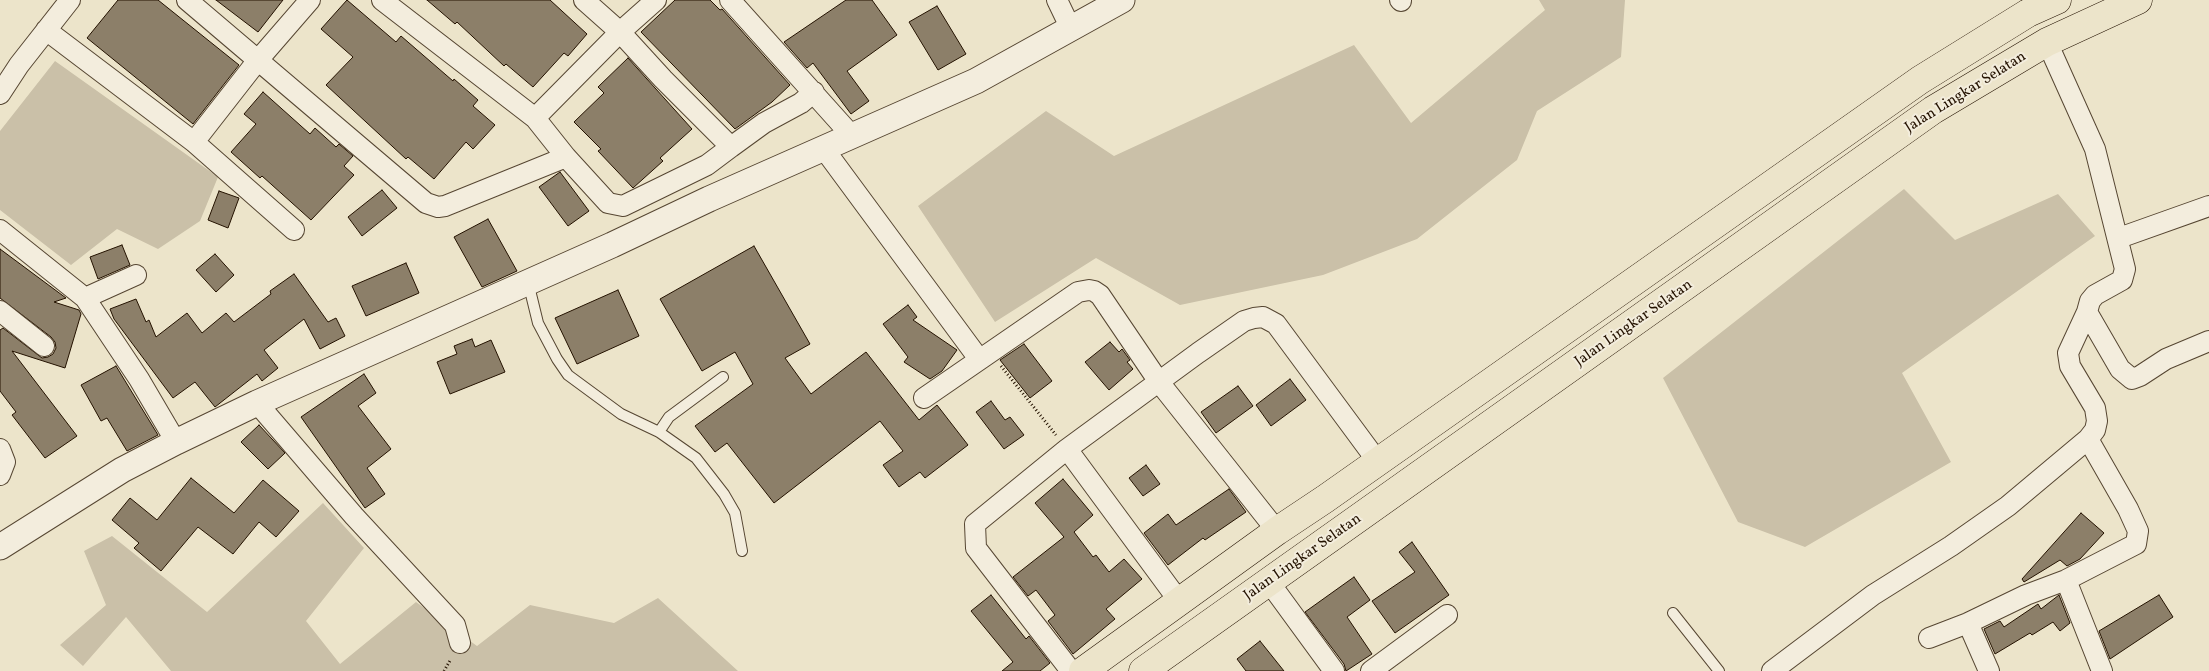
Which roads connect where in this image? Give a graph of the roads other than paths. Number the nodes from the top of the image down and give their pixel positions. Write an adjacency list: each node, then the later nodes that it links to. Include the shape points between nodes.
1 (70, 0): 13 (street)
2 (187, 0): 16 (street)
3 (310, 0): 16 (street)
4 (382, 0): 19 (street)
5 (584, 0): 14 (street)
6 (656, 0): 14 (street)
7 (730, 0): 17 (street)
8 (1056, 0): 12 (street)
9 (1122, 0): 12 (street)
10 (2057, 0): 46 (highway, via 2028,13 1920,80)
11 (2138, 0): 15 (highway, Jalan Lingkar Selatan)
12 (1070, 27): 20 (street, via 976,81)
13 (46, 30): 18 (street); 21 (street)
14 (620, 32): 19 (street); 22 (street)
15 (2047, 42): 28 (street, via 2095,149); 49 (highway, Jalan Lingkar Selatan, via 1933,110)
16 (258, 60): 21 (street); 24 (street, via 421,200 433,206 445,206)
17 (814, 92): 20 (street); 22 (street, via 801,104 764,123)
18 (0, 94)
19 (534, 118): 24 (street)
20 (852, 136): 23 (street)
21 (194, 142): 27 (street)
22 (731, 147): 24 (street, via 707,165 623,206 608,203)
23 (824, 149): 30 (street); 36 (street)
24 (566, 157)
25 (2209, 206): 28 (street)
26 (0, 230): 31 (street)
27 (294, 230)
28 (2119, 238): 33 (street, via 2125,276 2095,295)
29 (136, 275): 31 (street)
30 (528, 281): 40 (street); 41 (lane, via 538,323 568,375 621,414)
31 (85, 298): 43 (street)
32 (0, 311): 35 (street)
33 (2087, 312): 34 (street, via 2120,369 2132,379 2166,359); 42 (street, via 2068,353 2068,360 2095,408 2095,430)
34 (2208, 344)
35 (44, 346)
36 (984, 356): 38 (street, via 1078,292 1089,290 1100,295); 39 (street)
37 (723, 377): 41 (lane, via 669,417)
38 (1159, 382): 45 (street); 46 (street, via 1244,321 1262,317 1276,324); 50 (street)
39 (924, 398)
40 (257, 403): 43 (street); 60 (street, via 354,516 455,625)
41 (659, 432): 52 (lane, via 696,458 724,494 735,513)
42 (2088, 439): 53 (street, via 2128,509 2138,538 2131,548); 67 (street, via 2008,506 1873,595)
43 (176, 442): 51 (street, via 122,470)
44 (0, 449): 47 (street, via 5,462)
45 (1067, 449): 55 (street); 61 (street, via 975,524 976,548)
46 (1378, 462): 48 (highway)
47 (0, 475)
48 (1325, 499): 49 (highway); 50 (highway)
49 (1349, 527): 54 (highway, Jalan Lingkar Selatan)
50 (1277, 531): 55 (highway)
51 (0, 547)
52 (742, 551)
53 (2066, 580): 58 (street); 69 (street)
54 (1269, 582): 63 (highway, Jalan Lingkar Selatan); 64 (street)
55 (1179, 601): 62 (highway)
56 (1673, 613): 66 (lane)
57 (1448, 615): 65 (street)
58 (1968, 623): 59 (street); 68 (street)
59 (1930, 638)
60 (460, 643)
61 (1071, 671)
62 (1083, 671)
63 (1143, 671)
64 (1334, 671)
65 (1371, 671)
66 (1719, 671)
67 (1772, 671)
68 (1989, 671)
69 (2102, 671)

